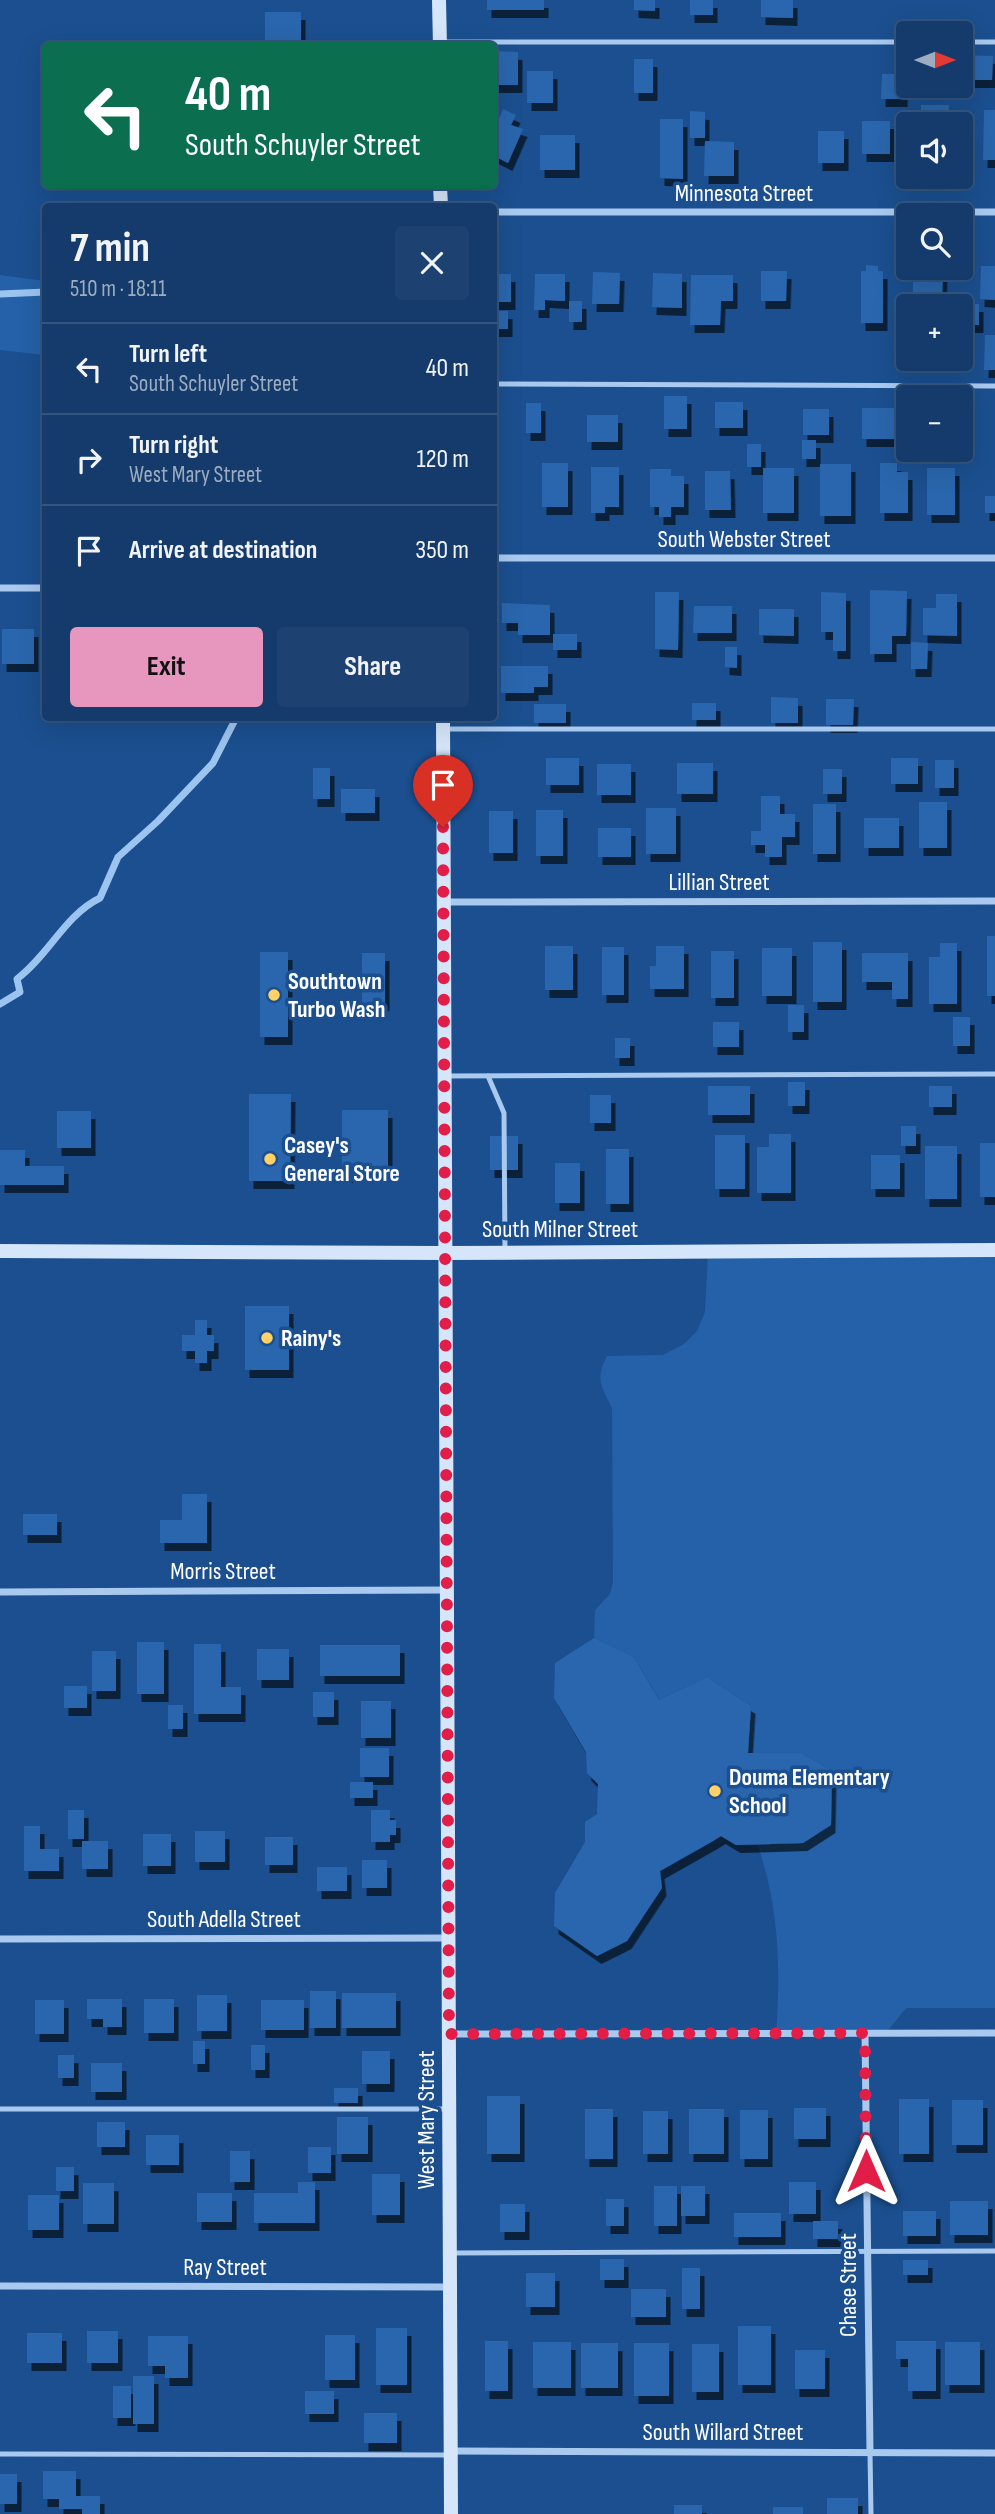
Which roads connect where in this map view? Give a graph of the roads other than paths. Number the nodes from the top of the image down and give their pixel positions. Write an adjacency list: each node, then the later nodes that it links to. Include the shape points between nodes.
1 (439, 0): 2 (main road)
2 (440, 42)
3 (896, 42): 6 (lane)
4 (973, 42): 5 (lane)
5 (995, 42)
6 (497, 44)
7 (497, 212): 8 (street, Minnesota Street)
8 (995, 212)
9 (497, 384): 10 (lane)
10 (995, 386)
11 (497, 558): 12 (street, South Webster Street)
12 (995, 558)
13 (0, 588): 14 (street)
14 (42, 588)
15 (443, 723): 16 (lane); 18 (main road, West Mary Street)
16 (995, 729)
17 (995, 901): 18 (street, Lillian Street)
18 (443, 902): 20 (main road, West Mary Street)
19 (995, 1074): 21 (lane)
20 (444, 1076): 21 (lane); 25 (main road, West Mary Street)
21 (488, 1076): 24 (lane, via 504,1113)
22 (995, 1250): 24 (main road, South Milner Street)
23 (0, 1251): 25 (main road, South Milner Street)
24 (505, 1252): 25 (main road, South Milner Street)
25 (445, 1253): 26 (main road, West Mary Street)
26 (447, 1590): 27 (street, Morris Street); 28 (main road, West Mary Street)
27 (0, 1592)
28 (448, 1938): 29 (street, South Adella Street); 32 (main road, West Mary Street)
29 (0, 1939)
30 (865, 2033): 31 (street); 32 (street); 36 (street, Chase Street)
31 (995, 2033)
32 (449, 2034): 34 (main road, West Mary Street)
33 (0, 2109): 34 (lane)
34 (449, 2109): 37 (main road, West Mary Street)
35 (995, 2250): 36 (lane)
36 (866, 2251): 37 (lane); 40 (street, Chase Street)
37 (450, 2253): 39 (main road, West Mary Street)
38 (0, 2286): 39 (street, Ray Street)
39 (450, 2287): 41 (main road, West Mary Street)
40 (870, 2452): 41 (street, South Willard Street); 42 (street, South Willard Street); 45 (lane)
41 (451, 2453): 43 (lane); 44 (main road, West Mary Street)
42 (995, 2453)
43 (0, 2454)
44 (451, 2514)
45 (871, 2514)

